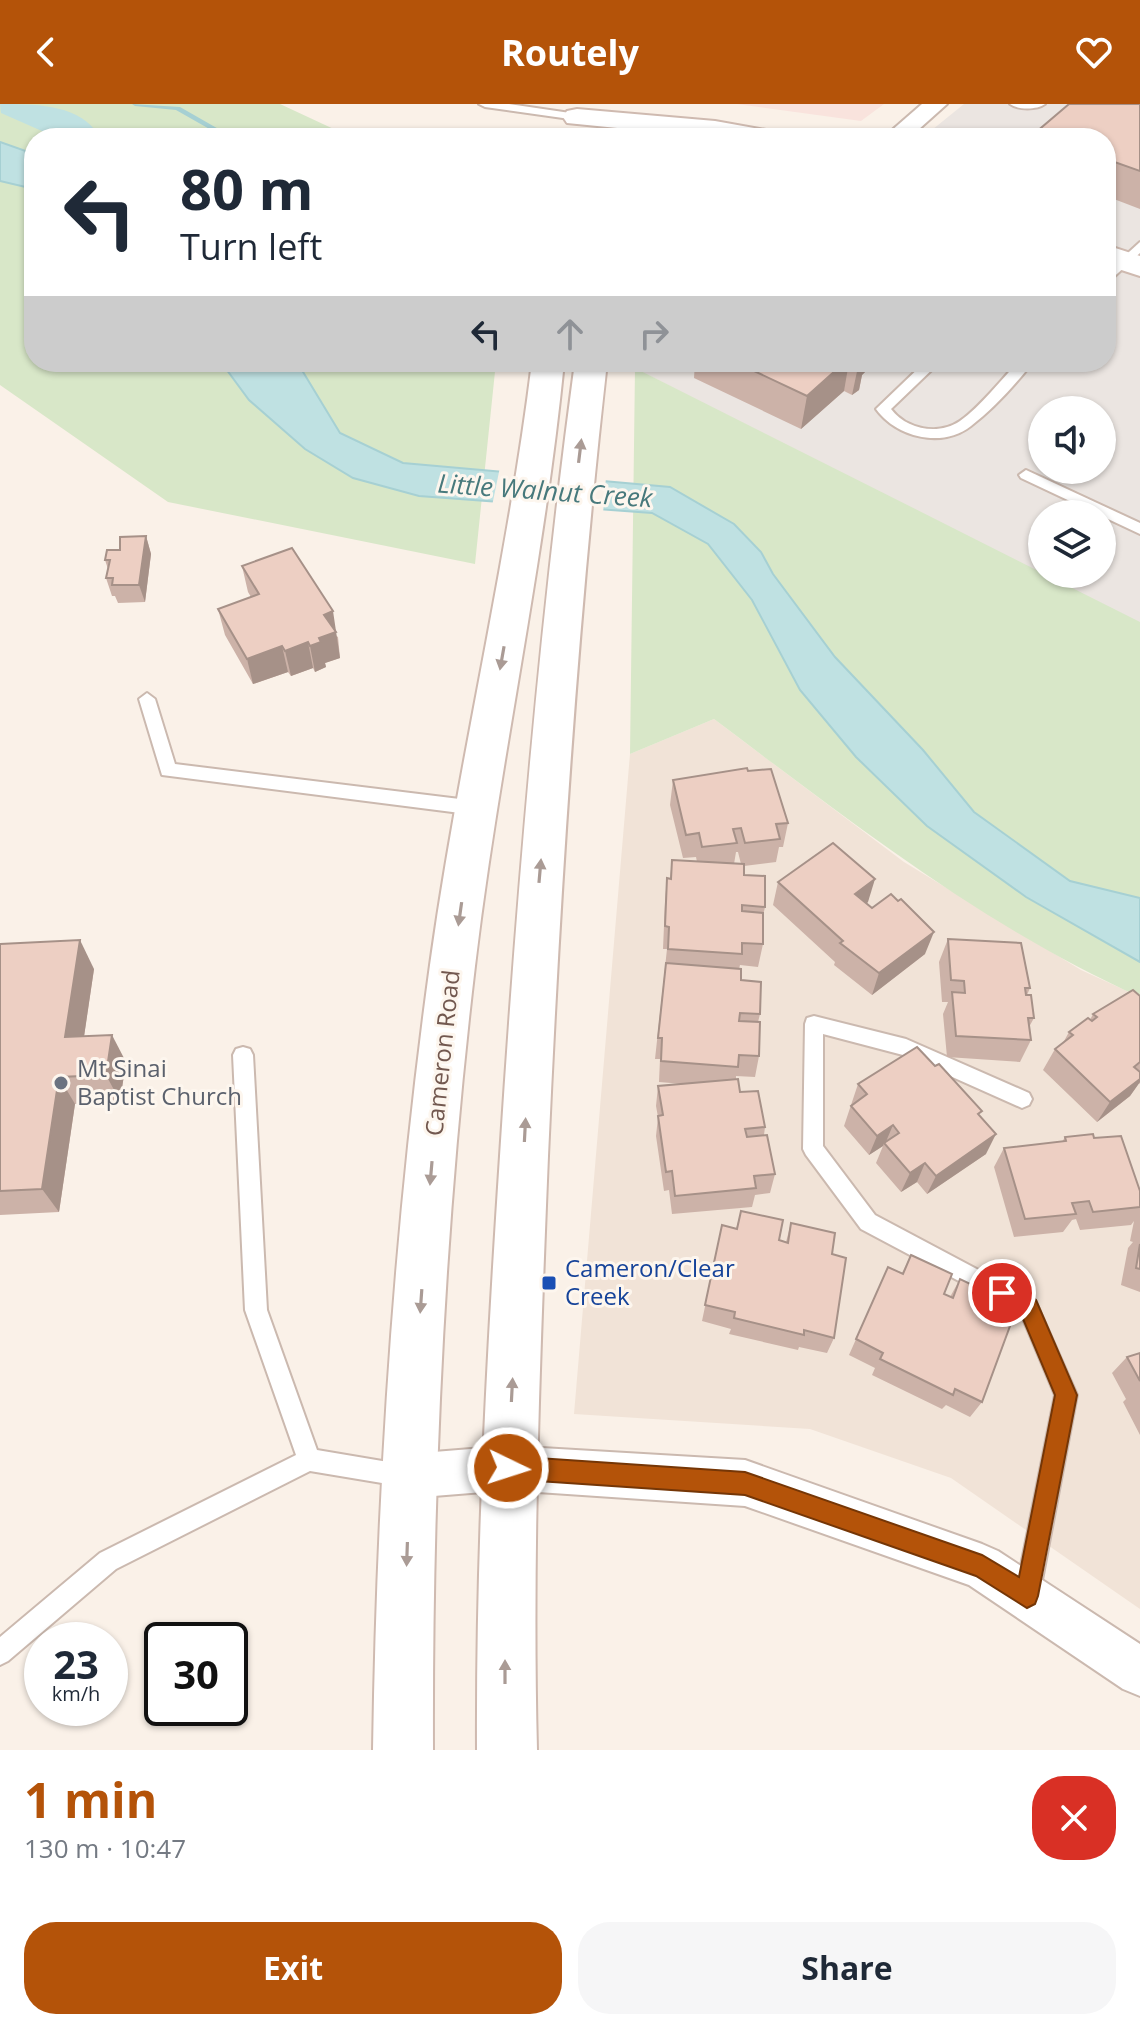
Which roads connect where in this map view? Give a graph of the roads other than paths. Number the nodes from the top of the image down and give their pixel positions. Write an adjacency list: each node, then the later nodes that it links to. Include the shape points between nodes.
1 (485, 104): 5 (lane)
2 (936, 104): 9 (street)
3 (1016, 104): 4 (lane)
4 (1039, 104)
5 (502, 105): 6 (lane)
6 (576, 120): 7 (main road)
7 (621, 121): 8 (main road)
8 (703, 128)
9 (907, 128)
10 (922, 372): 11 (lane, via 883,409 916,432 931,434 965,424)
11 (1016, 372)
12 (546, 374): 17 (main road, Cameron Road, one-way to 17)
13 (590, 375): 21 (main road, one-way to 13, via 537,904 564,584)
14 (1026, 475): 15 (lane)
15 (1140, 529)
16 (147, 699): 17 (lane, via 168,770)
17 (476, 808): 22 (main road, Cameron Road, one-way to 22, via 440,1058)
18 (243, 1055): 20 (lane, via 256,1310)
19 (1022, 1099): 23 (lane, via 906,1047 814,1024 813,1149 868,1222 1028,1307 1066,1395)
20 (309, 1460): 22 (lane); 24 (lane, via 108,1561)
21 (508, 1468): 22 (street); 23 (street, via 745,1483 982,1567); 27 (main road, one-way to 21)
22 (409, 1476): 26 (main road, Cameron Road, one-way to 26)
23 (1027, 1596): 25 (street)
24 (0, 1653)
25 (1140, 1672)
26 (403, 1750)
27 (507, 1750)

